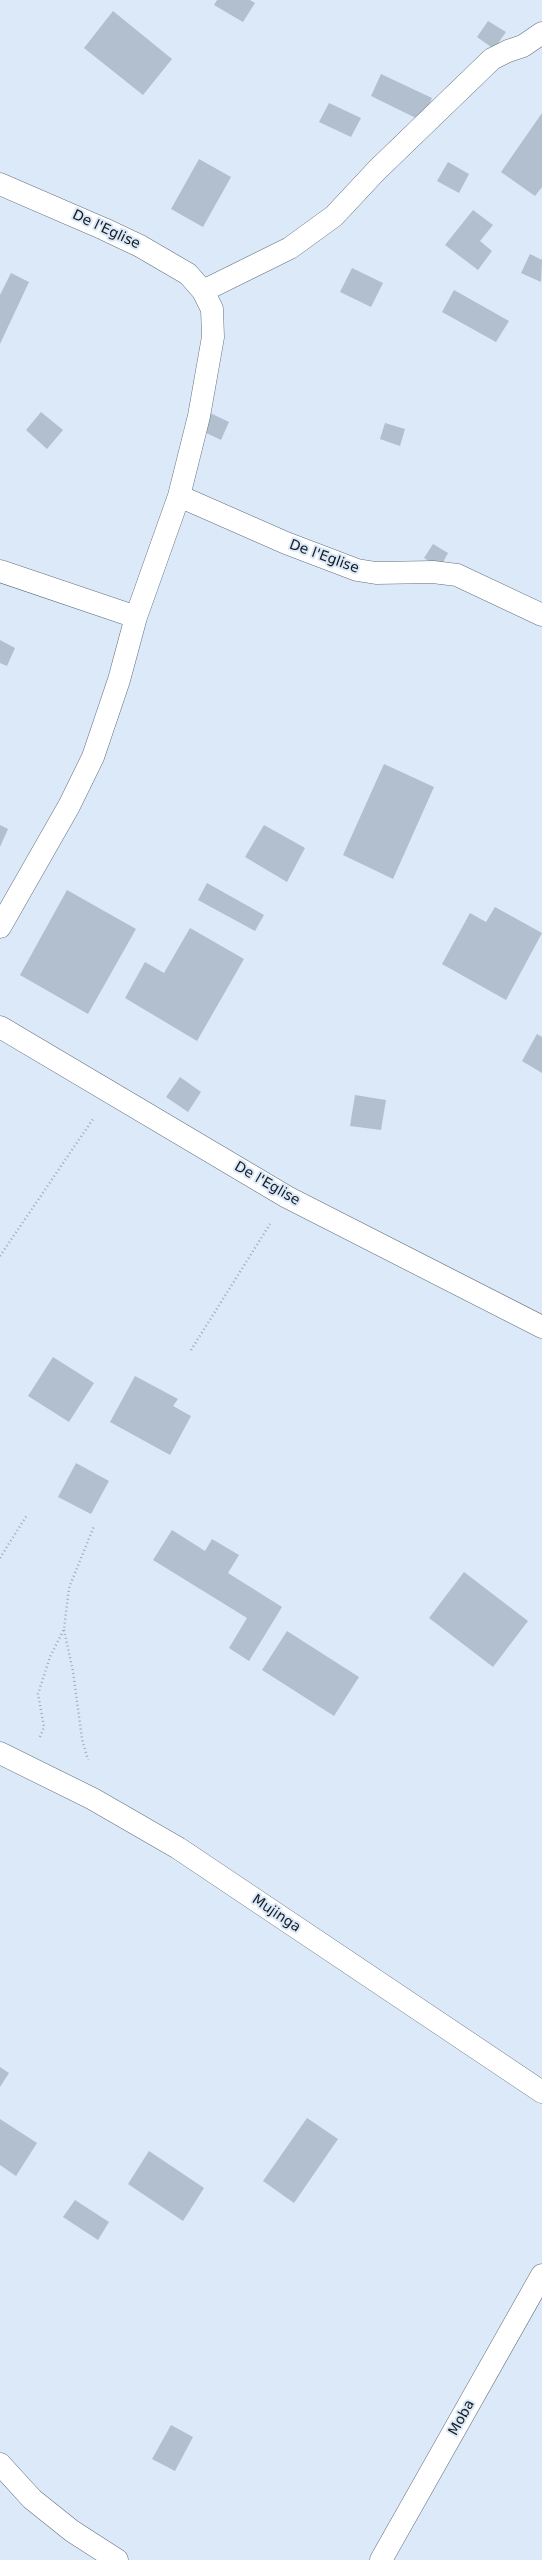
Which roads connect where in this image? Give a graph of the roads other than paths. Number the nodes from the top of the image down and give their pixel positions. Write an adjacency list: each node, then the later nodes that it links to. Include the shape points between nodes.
1 (542, 33): 3 (street, via 523,46 492,59 377,170 334,216 290,248)
2 (0, 184): 3 (street, De l'Eglise, via 140,246 188,274)
3 (203, 291): 4 (street, De l'Eglise, via 212,309 213,337)
4 (179, 496): 6 (street, De l'Eglise, via 286,543 357,570 376,574 433,572 457,575); 7 (street, De l'Eglise)
5 (0, 571): 7 (street)
6 (542, 615)
7 (136, 617): 8 (street, De l'Eglise, via 119,680 93,757 69,806)
8 (0, 927)
9 (0, 1027): 10 (street, De l'Eglise, via 287,1197)
10 (542, 1327)
11 (0, 1753): 12 (street, Mujinga, via 93,1799 178,1848)
12 (542, 2092)
13 (541, 2278): 16 (street, Moba)
14 (0, 2464): 15 (street, via 32,2499 72,2531)
15 (117, 2560)
16 (381, 2560)

